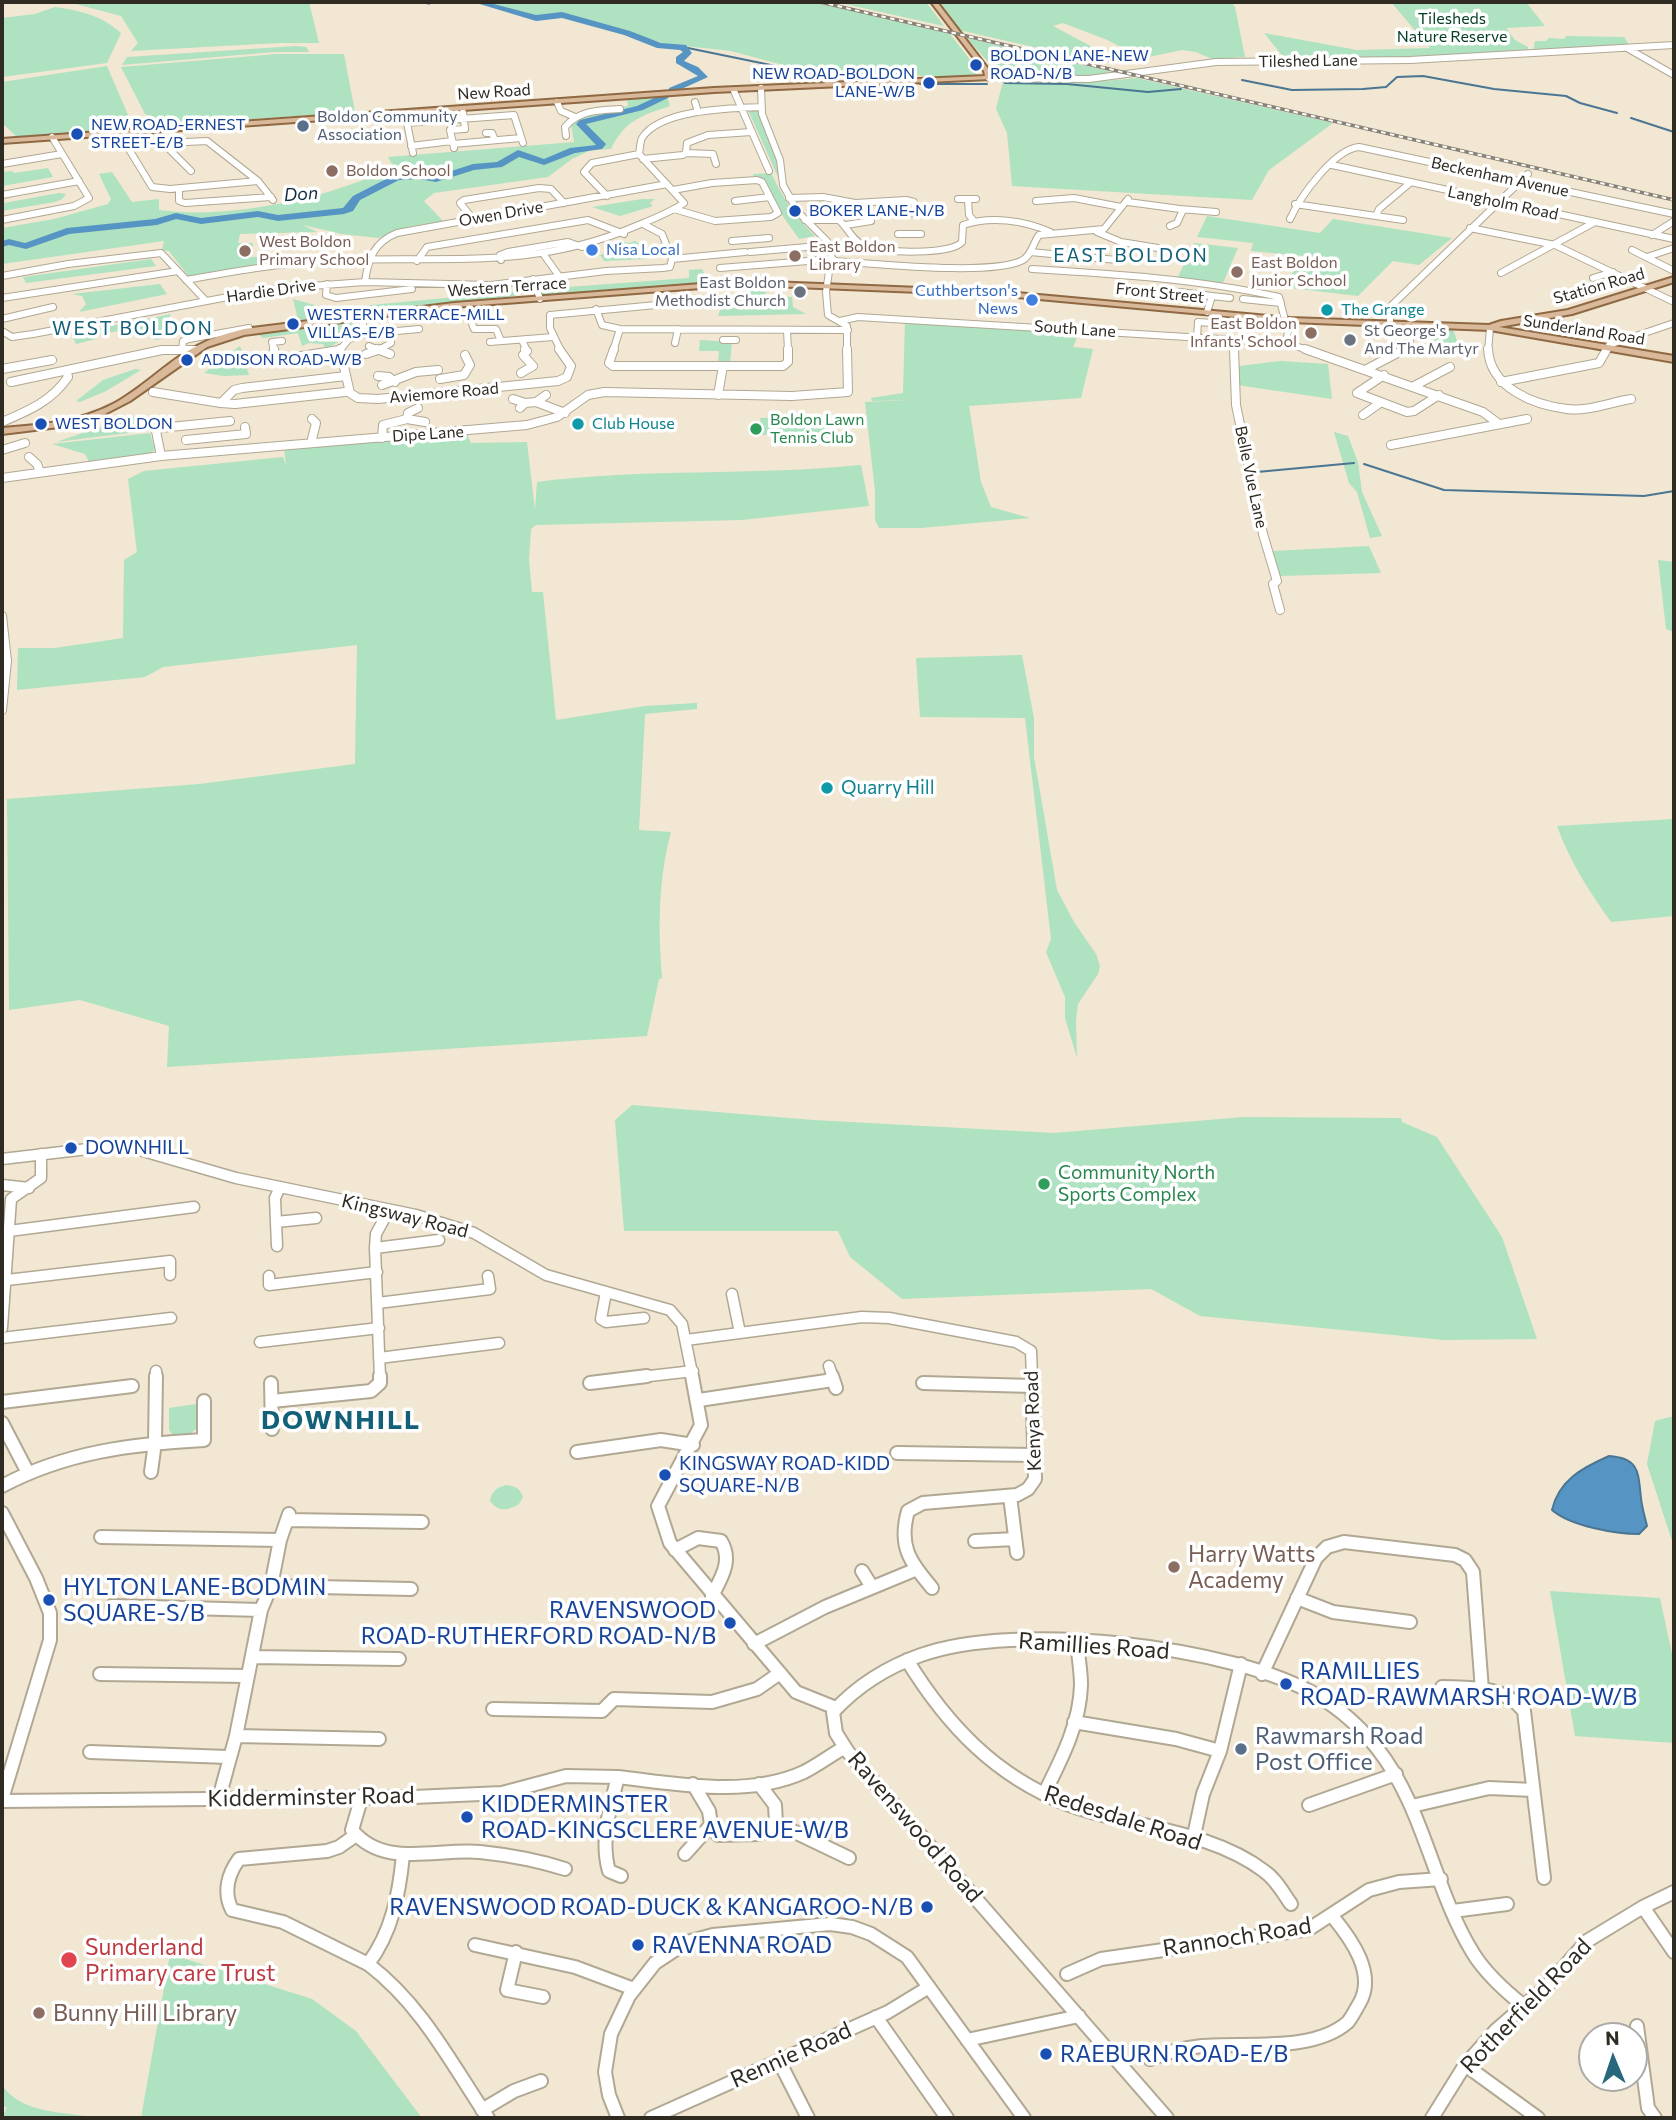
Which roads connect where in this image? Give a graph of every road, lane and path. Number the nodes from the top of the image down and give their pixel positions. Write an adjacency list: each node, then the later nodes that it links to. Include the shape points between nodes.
1 (934, 2): 5 (main road)
2 (1674, 45): 3 (street, Tileshed Lane)
3 (1627, 48): 4 (street); 5 (street, Tileshed Lane, via 1410,60 1216,62 1090,79)
4 (1674, 75)
5 (989, 78): 6 (main road, New Road)
6 (761, 88): 8 (main road, New Road); 10 (street)
7 (734, 91): 11 (street)
8 (556, 102): 12 (main road, New Road); 15 (street, via 561,111)
9 (695, 102): 14 (street)
10 (762, 107): 11 (street); 46 (street)
11 (741, 108): 14 (street); 17 (street)
12 (462, 109): 16 (street); 18 (main road, New Road)
13 (620, 109): 15 (street)
14 (698, 112): 29 (street, via 648,131 639,144)
15 (575, 117): 20 (street, via 565,127)
16 (463, 118): 22 (street, via 514,114 522,140); 25 (street, via 465,129 450,130); 25 (street, via 407,123 412,150)
17 (751, 132): 27 (street, via 697,138 687,143); 34 (street)
18 (119, 133): 21 (main road, New Road); 26 (street)
19 (486, 133): 22 (street, via 492,133)
20 (566, 136)
21 (52, 137): 23 (main road, New Road); 28 (street)
22 (495, 140): 25 (street)
23 (2, 141)
24 (162, 142): 26 (street); 33 (street); 37 (street, via 212,142)
25 (453, 144)
26 (124, 145): 41 (street, via 149,185)
27 (686, 153): 29 (street); 31 (street, via 713,154)
28 (62, 154): 30 (street); 36 (street)
29 (641, 157): 40 (street); 44 (street, via 592,163 586,168 584,172)
30 (2, 164)
31 (716, 164)
32 (1332, 165): 38 (street, Beckenham Avenue, via 1349,148 1359,147); 39 (street, Langholm Road); 55 (street, Beckenham Avenue)
33 (192, 171)
34 (769, 171)
35 (1528, 174): 38 (street)
36 (79, 181): 43 (street); 67 (street, via 89,197 85,202)
37 (258, 181): 41 (street); 41 (street, via 272,199 185,204 179,201)
38 (1519, 182): 52 (street); 63 (street, Beckenham Avenue)
39 (1410, 183): 52 (street, Langholm Road); 64 (street)
40 (667, 184): 42 (street); 44 (street, Owen Drive)
41 (179, 188)
42 (673, 190): 45 (street, via 754,180 761,181); 57 (street, via 684,203)
43 (2, 195)
44 (607, 196): 53 (street, Owen Drive)
45 (770, 198): 50 (street); 57 (street, via 778,213 771,217 715,221)
46 (789, 198): 60 (street, via 831,197 868,203 904,198 914,202); 68 (street)
47 (958, 199): 48 (street)
48 (968, 199): 49 (street); 71 (street)
49 (976, 199)
50 (735, 201)
51 (1036, 201): 54 (street, via 1074,198)
52 (1498, 202): 73 (street, Langholm Road); 78 (street)
53 (564, 203): 56 (street, Owen Drive); 65 (street, via 551,189 539,188 464,200 460,203)
54 (1126, 203): 58 (street); 81 (street, via 1109,226)
55 (1295, 204): 64 (street); 66 (street)
56 (530, 209): 65 (street, Owen Drive); 77 (street)
57 (674, 209): 74 (street)
58 (1180, 209): 59 (street); 76 (street, via 1177,223)
59 (1216, 212)
60 (915, 213): 61 (street); 62 (street)
61 (906, 214)
62 (924, 214)
63 (1674, 215)
64 (1376, 216): 69 (street)
65 (473, 219): 105 (street, Owen Drive, via 390,235)
66 (1290, 219)
67 (2, 220)
68 (805, 220): 75 (street, via 832,218); 92 (street)
69 (1403, 220)
70 (871, 221): 75 (street)
71 (974, 221): 80 (street, via 1035,225); 98 (street, via 963,225 959,247)
72 (1674, 221): 87 (street)
73 (1595, 222): 87 (street, Langholm Road); 93 (street)
74 (643, 224): 82 (street); 106 (street, via 662,234)
75 (846, 225): 98 (street, via 864,246)
76 (1170, 226)
77 (547, 228): 82 (street, via 588,220); 110 (street, via 427,247)
78 (1470, 228): 93 (street); 149 (street, via 1390,307)
79 (765, 230): 88 (street)
80 (1050, 232): 81 (street); 102 (street, via 1035,239)
81 (1097, 232): 96 (street, via 1121,242)
82 (624, 233): 94 (street)
83 (728, 234): 91 (street)
84 (898, 234): 85 (street)
85 (912, 234): 86 (street); 98 (street)
86 (920, 234)
87 (1652, 235): 89 (street, Langholm Road)
88 (769, 238): 90 (street); 95 (street, via 776,238)
89 (1674, 239)
90 (753, 240): 91 (street); 101 (street)
91 (732, 241): 99 (street)
92 (830, 245): 101 (street, Hardie Drive); 108 (street)
93 (1555, 245): 115 (street); 116 (street)
94 (582, 247): 103 (street); 107 (street, via 568,242 508,252 500,255)
95 (780, 247)
96 (1158, 248)
97 (1674, 248): 104 (street)
98 (911, 249)
99 (733, 250)
100 (1632, 250): 104 (street)
101 (759, 251): 106 (street, Hardie Drive)
102 (1030, 251): 108 (street, via 1021,261 1001,266); 109 (street)
103 (544, 255): 107 (street); 118 (street)
104 (1647, 257): 114 (street)
105 (368, 259): 110 (street); 122 (street, via 278,265); 123 (street)
106 (672, 259): 118 (street, Hardie Drive, via 670,267)
107 (501, 260): 110 (street)
108 (832, 260): 111 (street); 127 (street)
109 (1117, 260)
110 (417, 261)
111 (720, 268)
112 (1032, 269): 138 (street, via 1250,290 1279,297)
113 (178, 271): 117 (street, via 161,253); 122 (street); 131 (street, via 18,292)
114 (1674, 271)
115 (1613, 272): 119 (street); 128 (street)
116 (1501, 273)
117 (2, 276): 124 (street)
118 (559, 276): 120 (street, Hardie Drive)
119 (1593, 278)
120 (533, 279): 126 (street, Hardie Drive, via 491,285); 133 (street)
121 (1674, 279): 128 (main road, Station Road)
122 (186, 280): 135 (street)
123 (365, 282): 125 (street, Hardie Drive); 126 (street, Hardie Drive)
124 (9, 283)
125 (327, 284): 126 (street, via 326,295 336,298); 135 (street, Hardie Drive)
126 (419, 285)
127 (827, 285): 133 (main road, Western Terrace, via 701,286); 141 (main road, Front Street, via 1038,295); 146 (street, via 828,315)
128 (1645, 288): 137 (street); 153 (main road, Station Road, via 1569,312)
129 (1180, 292): 130 (street)
130 (1212, 296): 132 (street); 141 (street)
131 (2, 298)
132 (1230, 298)
133 (540, 299): 142 (main road, Western Terrace)
134 (1243, 299): 138 (street)
135 (206, 301): 161 (street, Hardie Drive, via 12,337)
136 (688, 302): 140 (street)
137 (1674, 302)
138 (1281, 303): 144 (street)
139 (53, 307): 143 (street)
140 (596, 309): 155 (street, via 602,326); 164 (street, Aviemore Road, via 550,315)
141 (1208, 312): 144 (main road, Front Street)
142 (362, 317): 163 (street); 178 (main road, Western Terrace, via 244,332)
143 (2, 318)
144 (1287, 320): 149 (main road, Front Street); 173 (street)
145 (471, 321): 170 (street, via 474,328 496,329)
146 (840, 321): 160 (street); 165 (street, South Lane, via 858,317)
147 (1674, 323): 152 (street)
148 (1227, 324): 165 (street, via 1198,322)
149 (1390, 324): 150 (main road, Front Street)
150 (1409, 325): 153 (main road, Front Street); 189 (street, via 1410,346)
151 (249, 327): 177 (street, via 189,339 183,341)
152 (1663, 327): 158 (street); 175 (street)
153 (1490, 328): 175 (main road, Sunderland Road); 199 (street, via 1488,353)
154 (419, 329): 162 (street)
155 (620, 329): 156 (street); 186 (street, via 609,363 612,366)
156 (678, 329): 157 (street); 172 (street)
157 (732, 329): 159 (street); 167 (street)
158 (1674, 329)
159 (787, 330): 160 (street); 186 (street, via 788,362 783,366)
160 (848, 330): 207 (street, Dipe Lane, via 848,392)
161 (2, 331)
162 (391, 331): 163 (street); 176 (street, via 391,343)
163 (364, 334): 179 (street, via 349,339)
164 (553, 337): 166 (street); 205 (street, Aviemore Road, via 570,366 567,377)
165 (1197, 338): 168 (street, South Lane)
166 (522, 340): 170 (street); 191 (street, via 527,351 523,355 533,366)
167 (730, 340)
168 (1234, 340): 173 (street, South Lane); 236 (street, Belle Vue Lane, via 1236,405)
169 (282, 341): 179 (street, via 272,342 275,361)
170 (501, 341): 171 (street)
171 (490, 342)
172 (675, 343)
173 (1286, 343): 189 (street, South Lane)
174 (369, 346): 176 (street)
175 (1606, 347): 183 (main road, Sunderland Road); 199 (street, via 1599,363)
176 (381, 348): 180 (street); 181 (street)
177 (182, 349): 178 (street); 190 (street)
178 (195, 350): 221 (main road, Western Terrace, via 111,408 43,428)
179 (339, 350): 193 (street, Aviemore Road)
180 (366, 354)
181 (390, 354)
182 (465, 355): 196 (street, via 470,365 464,375)
183 (1674, 359)
184 (52, 360): 185 (street)
185 (22, 366): 188 (street); 195 (street)
186 (723, 366): 207 (street)
187 (1450, 368): 201 (street)
188 (2, 369)
189 (1367, 369): 192 (street, South Lane)
190 (67, 372): 195 (street); 221 (street, via 59,392)
191 (521, 373)
192 (1384, 375): 201 (street, South Lane); 212 (street, via 1357,391)
193 (346, 376): 205 (street, Aviemore Road, via 350,393 358,398); 211 (street, via 242,388)
194 (378, 376): 198 (street)
195 (29, 379): 197 (street)
196 (440, 379): 198 (street, via 438,367); 205 (street)
197 (11, 382)
198 (395, 382): 200 (street)
199 (1501, 382): 204 (street, via 1521,397 1569,410 1634,402)
200 (382, 385)
201 (1414, 386): 208 (street, South Lane)
202 (339, 390): 211 (street)
203 (153, 392): 211 (street)
204 (1621, 392)
205 (445, 394)
206 (546, 395): 210 (street)
207 (718, 395): 214 (street, Dipe Lane, via 595,393)
208 (1439, 396): 212 (street, via 1414,411); 222 (street, South Lane, via 1483,412)
209 (513, 399): 210 (street, via 522,406)
210 (536, 402): 214 (street)
211 (220, 403)
212 (1380, 403): 215 (street)
213 (418, 408): 217 (street, via 408,413)
214 (565, 413): 225 (street, Dipe Lane, via 527,425)
215 (1363, 415)
216 (312, 419): 228 (street, via 316,423)
217 (407, 419): 220 (street); 225 (street, via 383,425)
218 (1527, 419): 222 (street)
219 (230, 421): 232 (street, via 160,428 156,431)
220 (425, 422)
221 (2, 424)
222 (1499, 424): 229 (street)
223 (245, 427): 224 (street, via 246,434)
224 (233, 434): 226 (street); 231 (street)
225 (382, 438): 228 (street, Dipe Lane)
226 (187, 440)
227 (25, 443): 230 (street)
228 (311, 443): 231 (street, Dipe Lane)
229 (1391, 445)
230 (2, 450)
231 (235, 450): 232 (street, Dipe Lane)
232 (162, 456): 234 (street, Dipe Lane)
233 (29, 457): 234 (street)
234 (40, 472): 235 (street, Dipe Lane)
235 (2, 478)
236 (1280, 610)
237 (2, 617): 238 (street, via 7,661)
238 (2, 710)
239 (41, 1154): 240 (street, Kingsway Road); 242 (street, Kingsway Road, via 122,1145); 243 (street, via 41,1178)
240 (2, 1159)
241 (2, 1185): 243 (street)
242 (280, 1187): 245 (street, Kingsway Road); 247 (street, via 275,1198)
243 (29, 1188): 248 (street, via 11,1199)
244 (194, 1207): 248 (street)
245 (389, 1210): 251 (street, via 376,1234); 257 (street, Kingsway Road, via 474,1233 545,1275)
246 (316, 1218): 247 (street)
247 (276, 1222): 250 (street)
248 (9, 1231): 256 (street)
249 (439, 1240): 251 (street)
250 (277, 1246)
251 (375, 1248): 252 (street)
252 (377, 1272): 254 (street, via 269,1285); 259 (street)
253 (170, 1275): 256 (street, via 170,1261)
254 (269, 1276)
255 (488, 1276): 259 (street, via 490,1289)
256 (7, 1280): 262 (street)
257 (606, 1292): 261 (street, via 601,1319); 266 (street, Kingsway Road, via 670,1310)
258 (732, 1294): 264 (street)
259 (378, 1303): 263 (street)
260 (171, 1318): 265 (street)
261 (644, 1318)
262 (2, 1328)
263 (379, 1328): 267 (street); 269 (street)
264 (740, 1333): 266 (street, Kenya Road); 277 (street, Kenya Road, via 862,1317 889,1318 1016,1342 1031,1351)
265 (2, 1338)
266 (686, 1340): 272 (street, Kingsway Road)
267 (260, 1342)
268 (499, 1343): 269 (street)
269 (379, 1358): 280 (street, via 380,1383 371,1391)
270 (829, 1366): 278 (street, via 835,1384)
271 (156, 1371): 284 (street)
272 (693, 1371): 275 (street); 278 (street, Kingsway Road)
273 (923, 1382): 277 (street)
274 (271, 1383): 280 (street)
275 (590, 1383)
276 (132, 1386): 281 (street)
277 (1032, 1386): 288 (street, Kenya Road)
278 (699, 1400): 285 (street, Kingsway Road, via 701,1425)
279 (204, 1401): 284 (street, via 204,1440)
280 (272, 1401): 283 (street)
281 (2, 1402)
282 (2, 1423): 289 (street)
283 (272, 1429)
284 (155, 1442): 289 (street, via 81,1452); 290 (street)
285 (693, 1445): 286 (street, via 660,1440); 299 (street, Kingsway Road, via 658,1506)
286 (577, 1452)
287 (897, 1453): 288 (street)
288 (1034, 1455): 292 (street, Kenya Road, via 1035,1479 1028,1489)
289 (27, 1471): 291 (street)
290 (151, 1472)
291 (2, 1486)
292 (1010, 1496): 296 (street); 301 (street, Kenya Road, via 923,1503 908,1511 902,1542)
293 (2, 1513): 341 (street, via 50,1612 50,1640)
294 (422, 1522): 297 (street, via 288,1517)
295 (101, 1537): 297 (street)
296 (1015, 1539): 298 (street); 300 (street)
297 (279, 1540): 303 (street)
298 (975, 1541)
299 (675, 1550): 307 (street); 307 (street, via 698,1538 722,1541 729,1559)
300 (1017, 1553)
301 (917, 1569): 304 (street); 305 (street, Kenya Road)
302 (862, 1571): 304 (street)
303 (271, 1586): 306 (street); 310 (street)
304 (873, 1587): 313 (street)
305 (932, 1588)
306 (411, 1589)
307 (712, 1597): 313 (street)
308 (1297, 1598): 311 (street, via 1333,1612); 320 (street); 323 (street, via 1316,1558 1326,1547 1344,1542 1455,1555 1473,1572)
309 (112, 1606): 310 (street)
310 (261, 1610): 314 (street)
311 (1410, 1622)
312 (1077, 1641): 316 (street, Ramillies Road, via 1001,1640); 317 (street, Ramillies Road, via 1153,1646); 326 (street, via 1081,1685)
313 (754, 1644): 318 (street)
314 (252, 1657): 315 (street); 321 (street)
315 (399, 1659)
316 (907, 1660): 324 (street, Ramillies Road, via 847,1695); 338 (street, Redesdale Road, via 943,1717 970,1744 1004,1773)
317 (1241, 1664): 320 (street, Ramillies Road); 330 (street)
318 (780, 1673): 324 (street, via 796,1692); 325 (street, via 757,1689 712,1702 614,1699 602,1711)
319 (100, 1674): 321 (street)
320 (1262, 1674): 333 (street, Ramillies Road, via 1311,1691 1338,1711)
321 (248, 1676): 327 (street)
322 (1442, 1687): 323 (street)
323 (1482, 1690): 337 (street, via 1517,1699 1524,1711)
324 (836, 1708): 329 (street, Ravenswood Road, via 836,1733)
325 (493, 1709)
326 (1074, 1721): 330 (street); 338 (street)
327 (236, 1736): 328 (street); 332 (street)
328 (379, 1739)
329 (845, 1747): 336 (street, Kidderminster Road, via 802,1773); 370 (street, Ravenswood Road)
330 (1220, 1751): 347 (street, via 1203,1794)
331 (90, 1752): 332 (street)
332 (228, 1757): 340 (street)
333 (1396, 1774): 342 (street); 343 (street, Ramillies Road)
334 (618, 1777): 335 (street, Kidderminster Road); 339 (street, Kidderminster Road, via 566,1776 502,1793); 352 (street, via 604,1856 609,1871)
335 (693, 1784): 336 (street, Kidderminster Road); 345 (street, via 709,1811)
336 (760, 1784): 344 (street, via 775,1805)
337 (1533, 1790): 343 (street, via 1489,1788); 353 (street)
338 (1044, 1794): 347 (street, Redesdale Road)
339 (362, 1796): 340 (street, Kidderminster Road); 346 (street, via 352,1830)
340 (219, 1798): 341 (street, Kidderminster Road)
341 (2, 1800)
342 (1309, 1805)
343 (1412, 1806): 354 (street, Ramillies Road)
344 (776, 1822): 345 (street, via 760,1835 718,1835); 350 (street)
345 (711, 1825): 348 (street)
346 (356, 1835): 349 (street, via 364,1845); 364 (street, via 327,1850 239,1859 230,1873 226,1895 232,1910 283,1922)
347 (1193, 1840): 356 (street, Redesdale Road, via 1245,1858 1266,1871)
348 (685, 1854)
349 (403, 1855): 351 (street, via 477,1852); 364 (street, via 393,1916 381,1949)
350 (849, 1858)
351 (565, 1869)
352 (621, 1876)
353 (1544, 1878)
354 (1441, 1879): 359 (street, Ramillies Road); 360 (street, Rannoch Road, via 1379,1886)
355 (1674, 1892): 358 (street, Rotherfield Road)
356 (1291, 1904)
357 (1507, 1904): 359 (street)
358 (1643, 1907): 363 (street); 369 (street, Rotherfield Road, via 1587,1941)
359 (1453, 1911): 369 (street, Ramillies Road, via 1493,1980)
360 (1333, 1917): 365 (street, Rannoch Road, via 1290,1933 1101,1959); 373 (street, via 1356,1950 1366,1986 1361,2004 1335,2031 1296,2043 1185,2046)
361 (475, 1945): 362 (street)
362 (516, 1952): 367 (street, via 559,1960); 368 (street, via 507,1990)
363 (1674, 1952)
364 (368, 1964): 378 (street, via 410,2001)
365 (1068, 1974)
366 (929, 1987): 367 (street, via 887,1940 831,1924 749,1929 683,1943 656,1960); 371 (street, Rennie Road); 372 (street)
367 (634, 1989): 379 (street, via 615,2023 605,2071)
368 (543, 1997)
369 (1524, 2006): 375 (street, Rotherfield Road)
370 (1079, 2016): 372 (street); 384 (street, Ravenswood Road)
371 (876, 2018): 374 (street, Rennie Road); 382 (street)
372 (967, 2040): 383 (street)
373 (1150, 2059)
374 (779, 2061): 380 (street, Rennie Road); 381 (street)
375 (1465, 2065): 385 (street, Rotherfield Road); 386 (street)
376 (541, 2081): 378 (street, via 514,2091)
377 (1646, 2092): 387 (street)
378 (485, 2114)
379 (618, 2118)
380 (651, 2118)
381 (808, 2118)
382 (947, 2118)
383 (1024, 2118)
384 (1167, 2118)
385 (1432, 2118)
386 (1538, 2118)
387 (1655, 2118)

